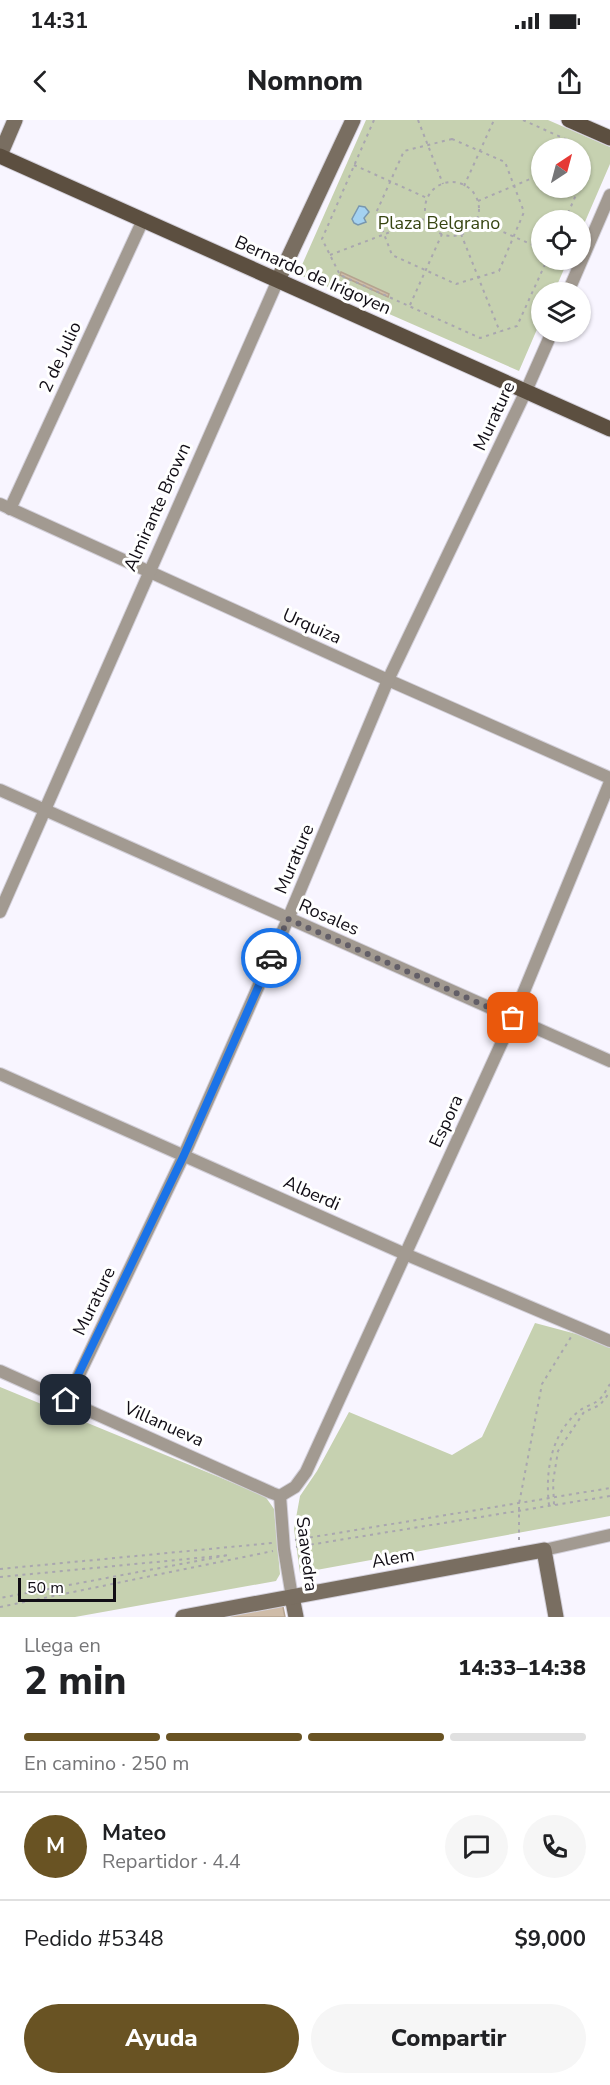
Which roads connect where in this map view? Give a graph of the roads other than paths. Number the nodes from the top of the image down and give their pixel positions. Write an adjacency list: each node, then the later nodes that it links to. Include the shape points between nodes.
1 (15, 120): 5 (main road)
2 (353, 120): 8 (main road, Almirante Brown)
3 (569, 120): 4 (main road)
4 (610, 138)
5 (0, 155): 7 (main road, Bernardo de Irigoyen)
6 (610, 195): 9 (street)
7 (143, 220): 8 (main road, Bernardo de Irigoyen); 13 (street, 2 de Julio)
8 (278, 280): 11 (main road, Bernardo de Irigoyen); 14 (street, Almirante Brown)
9 (572, 282)
10 (548, 342): 11 (street, Murature)
11 (526, 391): 12 (main road, Bernardo de Irigoyen); 15 (street, Murature)
12 (610, 429)
13 (5, 506): 14 (street, Urquiza)
14 (149, 572): 15 (street, Urquiza); 18 (street, Almirante Brown)
15 (388, 680): 16 (street, Urquiza); 20 (street, Murature)
16 (610, 780): 21 (street, Espora)
17 (0, 790): 18 (street, Rosales)
18 (44, 810): 19 (street, Almirante Brown); 20 (street, Rosales)
19 (0, 912)
20 (288, 919): 21 (street, Rosales); 24 (street, Murature)
21 (513, 1018): 22 (street, Rosales); 25 (street, Espora)
22 (610, 1061)
23 (0, 1074): 24 (street, Alberdi)
24 (184, 1155): 25 (street, Alberdi); 28 (street, Murature)
25 (405, 1254): 26 (street, Alberdi); 29 (street, Espora, via 306,1472 295,1487)
26 (610, 1341)
27 (0, 1371): 28 (street, Villanueva)
28 (66, 1400): 29 (street, Villanueva)
29 (280, 1496): 32 (street, Saavedra)
30 (610, 1535): 31 (street, Alem)
31 (544, 1550): 32 (main road, Alem); 35 (main road)
32 (292, 1596): 33 (main road, Alem); 34 (main road, Saavedra)
33 (183, 1617)
34 (296, 1617)
35 (556, 1617)

